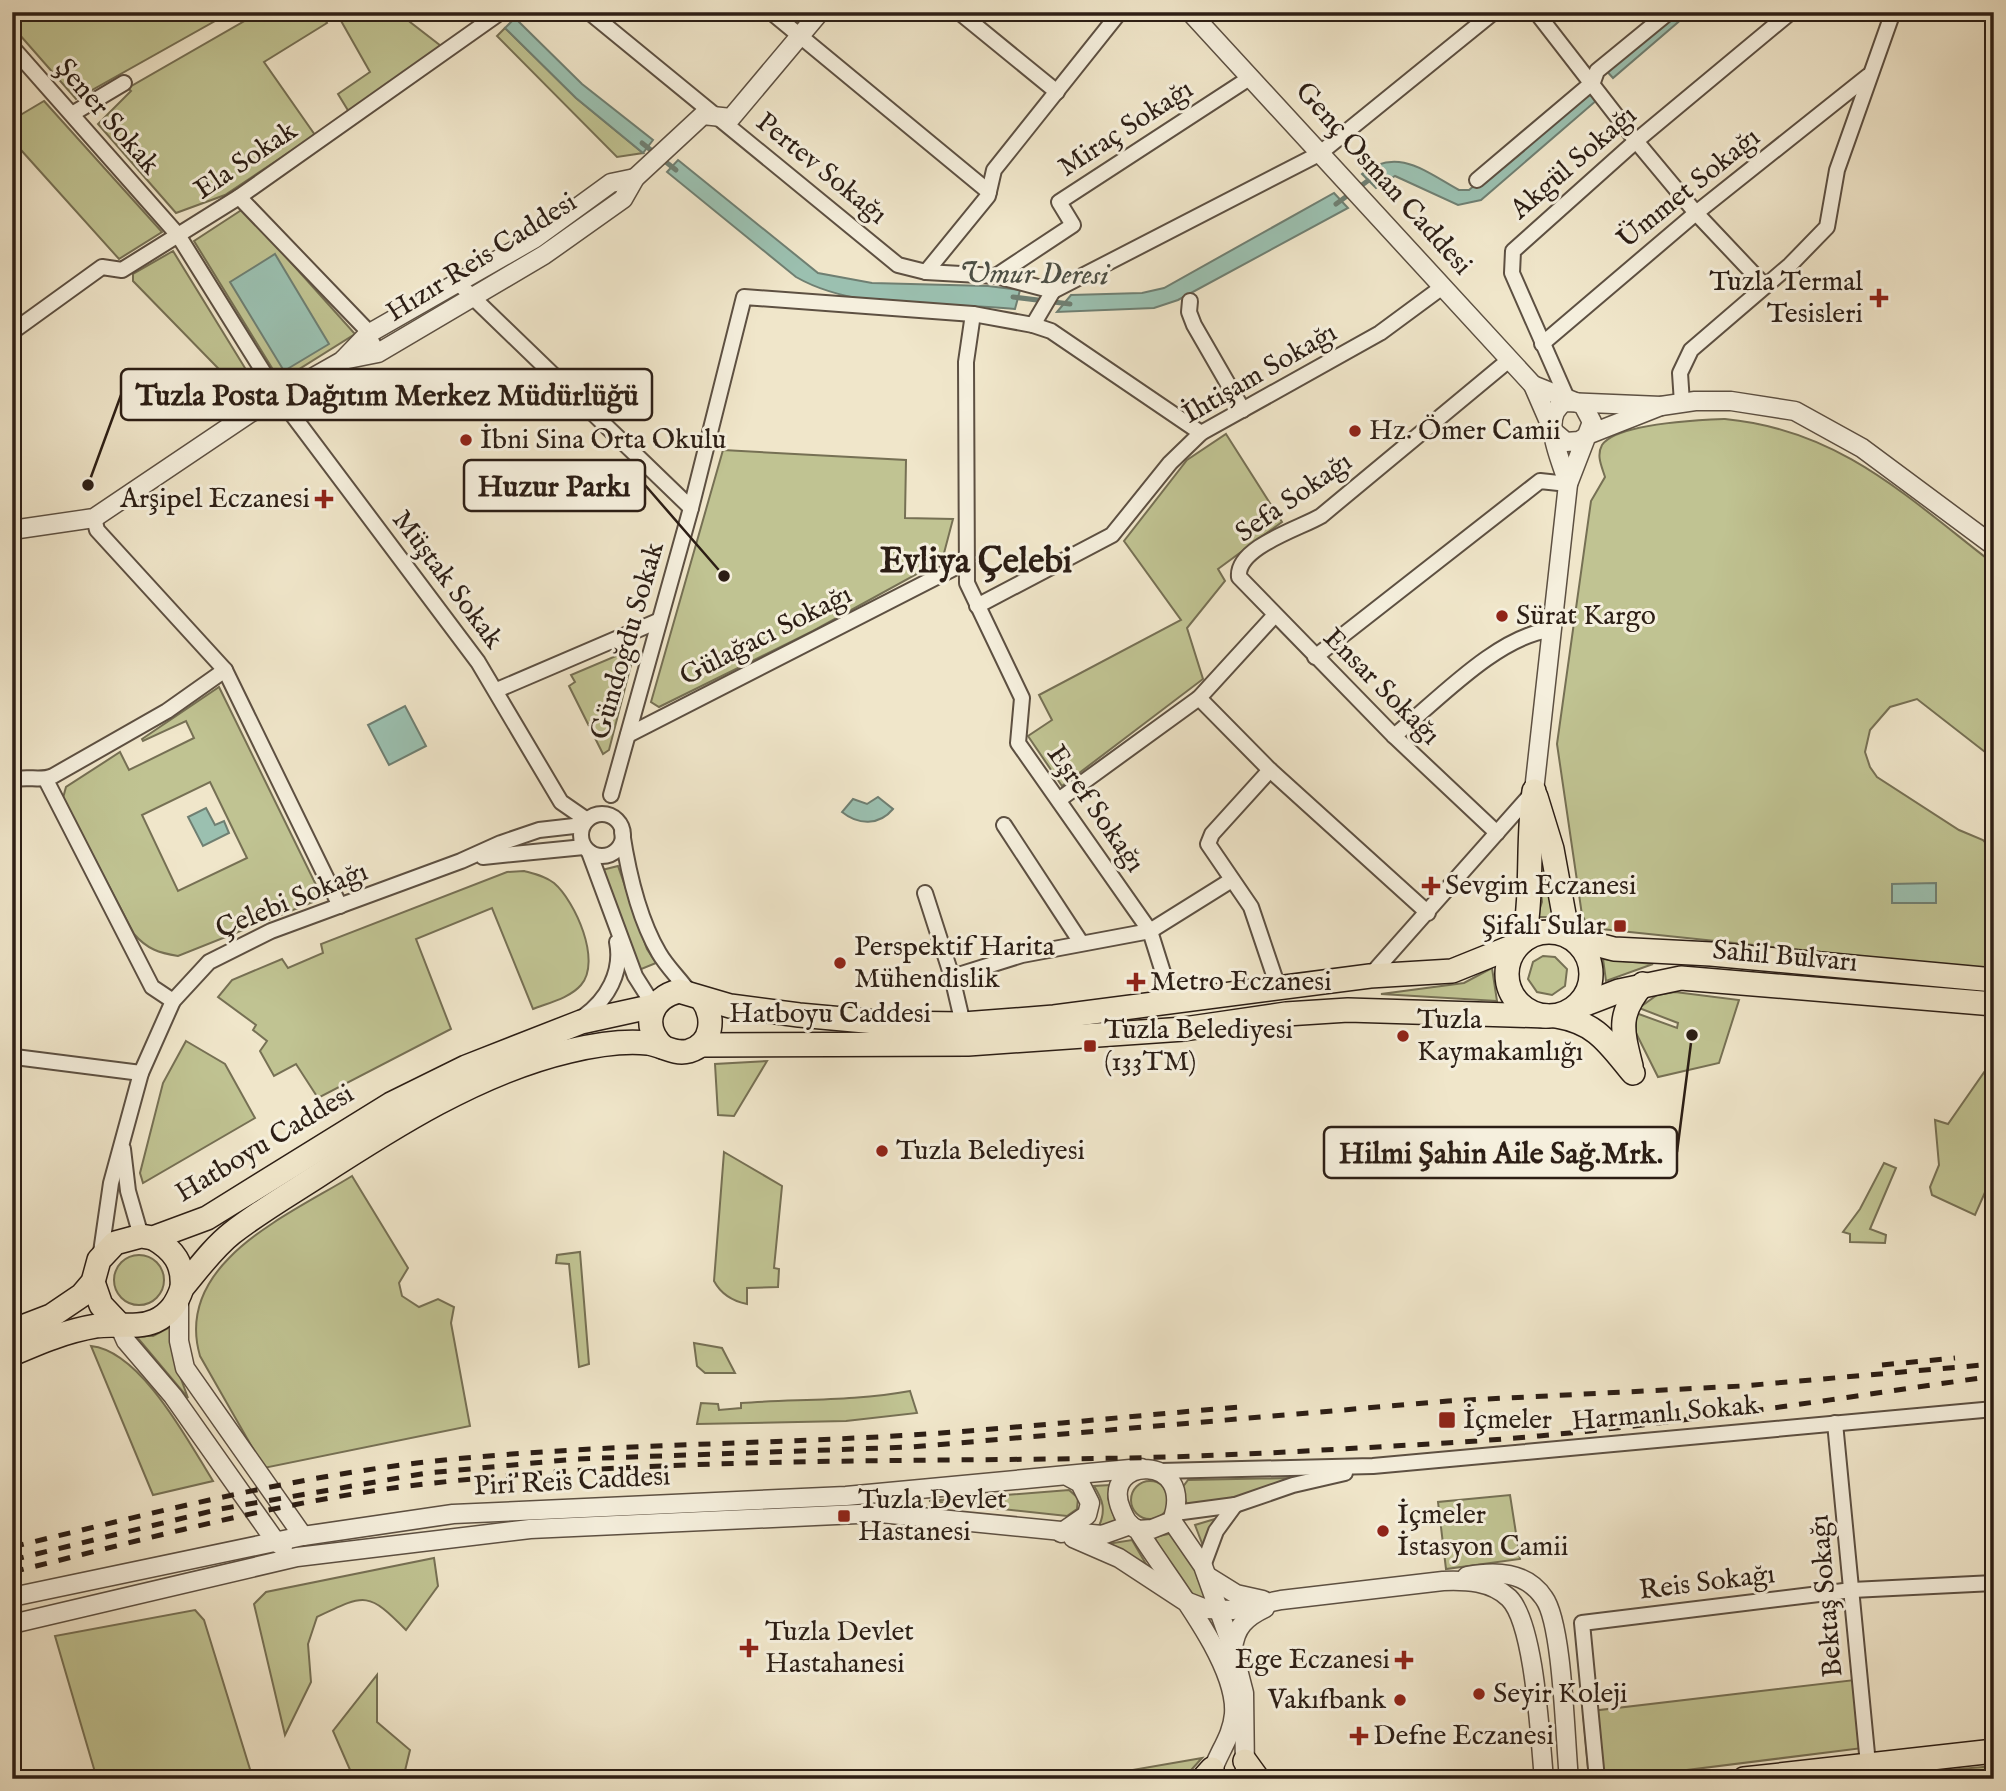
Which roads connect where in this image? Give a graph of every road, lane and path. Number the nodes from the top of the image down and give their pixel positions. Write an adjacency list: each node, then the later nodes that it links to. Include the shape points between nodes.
1 (501, 12): 27 (street, Ela Sokak)
2 (589, 12): 21 (street, Pertev Sokağı)
3 (771, 12): 13 (street)
4 (820, 12): 13 (street, Hızır Reis Caddesi)
5 (959, 12): 19 (street)
6 (1120, 12): 19 (street)
7 (1190, 12): 16 (street, Genç Osman Caddesi)
8 (1494, 12): 23 (street)
9 (1536, 12): 17 (street)
10 (1669, 12): 17 (street, via 1597,71)
11 (1791, 12): 22 (street, Akgül Sokağı)
12 (1893, 12): 15 (street)
13 (800, 36): 21 (street, Hızır Reis Caddesi, via 731,118); 26 (street)
14 (12, 47): 20 (street, Şener Sokak)
15 (1870, 75): 28 (street, Ümmet Sokağı); 33 (street, via 1837,170 1827,227)
16 (1251, 77): 23 (street, Genç Osman Caddesi); 31 (street, Miraç Sokağı, via 1059,202 1073,225)
17 (1593, 82): 22 (street); 25 (street)
18 (124, 83): 20 (street)
19 (1057, 92): 26 (street, via 994,170)
20 (72, 114): 29 (street, Şener Sokak)
21 (720, 118): 24 (street, Hızır Reis Caddesi, via 703,115); 30 (street, Pertev Sokağı, via 898,265)
22 (1636, 141): 28 (street); 42 (street, Akgül Sokağı, via 1513,251 1512,273)
23 (1319, 154): 34 (street, Genç Osman Caddesi); 35 (street)
24 (635, 178): 32 (street, Hızır Reis Caddesi, via 611,183 534,239); 36 (street, Hızır Reis Caddesi, via 623,199 544,255)
25 (1477, 180)
26 (989, 192): 30 (street)
27 (239, 197): 29 (street, Ela Sokak); 41 (street)
28 (1696, 212): 33 (street); 42 (street, Ümmet Sokağı)
29 (178, 235): 40 (street, Ela Sokak, via 121,270 102,267); 47 (street, Şener Sokak)
30 (926, 272): 31 (street, Pertev Sokağı)
31 (996, 276): 35 (street, Pertev Sokağı)
32 (458, 283): 36 (street); 41 (street, Hızır Reis Caddesi)
33 (1765, 286): 49 (street, via 1691,350 1680,373)
34 (1441, 288): 45 (street, Genç Osman Caddesi); 51 (street, İhtişam Sokağı, via 1380,333)
35 (1052, 292): 39 (street)
36 (472, 297): 43 (street, Hızır Reis Caddesi); 56 (street)
37 (1191, 301): 51 (street, via 1194,325)
38 (973, 314): 39 (street); 56 (street, Gündoğdu Sokak, via 744,297); 60 (street, Eşref Sokağı, via 966,362)
39 (1037, 320): 53 (street)
40 (12, 332)
41 (368, 334): 43 (street); 44 (street, Hızır Reis Caddesi)
42 (1542, 344): 48 (street, Akgül Sokağı)
43 (378, 353): 44 (street, Hızır Reis Caddesi)
44 (342, 360): 47 (street, Hızır Reis Caddesi)
45 (1509, 360): 46 (street, Genç Osman Caddesi); 61 (street, Sefa Sokağı, via 1321,516 1276,535)
46 (1533, 385): 48 (street, Genç Osman Caddesi); 52 (street, Genç Osman Caddesi)
47 (279, 397): 57 (street, Hızır Reis Caddesi); 68 (street, Müştak Sokak)
48 (1572, 400): 50 (street, Genç Osman Caddesi); 52 (street, via 1556,409); 54 (street, via 1591,415)
49 (1682, 403): 50 (street); 59 (street, via 1731,401 1772,406 1814,419 1872,455)
50 (1661, 406): 54 (street)
51 (1243, 410): 53 (street, İhtişam Sokağı)
52 (1553, 431): 54 (street, via 1573,443); 55 (street, Genç Osman Caddesi)
53 (1201, 433): 62 (street, İhtişam Sokağı, via 1170,463 1112,535)
54 (1590, 434): 55 (street, Genç Osman Caddesi)
55 (1568, 484): 65 (street, Genç Osman Caddesi); 66 (street, via 1540,481)
56 (691, 508): 64 (street, Gündoğdu Sokak)
57 (94, 518): 58 (street, Hızır Reis Caddesi); 67 (street, via 97,530)
58 (12, 530)
59 (1994, 546)
60 (964, 563): 62 (street, Eşref Sokağı); 70 (street, Gülağacı Sokağı)
61 (1238, 570): 63 (street, Ensar Sokağı, via 1239,577)
62 (977, 606): 77 (street, Eşref Sokağı, via 1022,698 1018,743)
63 (1274, 616): 66 (street, Ensar Sokağı); 69 (street)
64 (658, 621): 68 (street); 70 (street, Gündoğdu Sokak)
65 (1551, 630): 71 (street, via 1522,636 1498,650); 75 (street, Genç Osman Caddesi)
66 (1315, 657): 71 (street, Ensar Sokağı)
67 (225, 670): 73 (street, via 167,711); 86 (street)
68 (497, 690): 78 (street, Müştak Sokak, via 561,802)
69 (1199, 698): 72 (street); 77 (street)
70 (628, 735): 76 (street, Gündoğdu Sokak)
71 (1394, 736): 81 (street, Ensar Sokağı)
72 (1270, 770): 84 (street, via 1208,844); 87 (street)
73 (46, 779): 74 (street, via 25,776); 100 (street, via 152,987)
74 (12, 780)
75 (1534, 790): 81 (street); 90 (main road); 92 (main road, via 1528,847 1531,902)
76 (611, 795): 78 (street); 80 (street)
77 (1060, 799): 89 (street, Eşref Sokağı)
78 (589, 820): 80 (street, via 610,816); 82 (street); 83 (street, via 539,830)
79 (1004, 825): 91 (street)
80 (621, 829): 82 (street, via 615,852 602,856); 98 (street, via 649,933 663,959)
81 (1497, 833): 87 (street)
82 (586, 849): 83 (street, via 509,852); 88 (street)
83 (461, 861): 86 (street, Çelebi Sokağı)
84 (1230, 881): 89 (street); 97 (street, via 1251,907)
85 (925, 893): 94 (street)
86 (340, 906): 100 (street, Çelebi Sokağı, via 271,931 209,962)
87 (1428, 913): 93 (street)
88 (613, 923): 103 (street, via 637,980); 107 (street, via 619,950 610,990 585,1016)
89 (1150, 931): 91 (street); 101 (street, Eşref Sokağı)
90 (1570, 937): 92 (main road, via 1544,931); 95 (main road, Sahil Bulvarı, via 1614,949); 104 (main road, via 1582,947 1592,972 1590,986)
91 (1080, 942): 94 (street)
92 (1522, 942): 93 (main road, Hatboyu Caddesi, via 1452,971); 104 (main road, via 1507,968 1512,995 1521,1006)
93 (1370, 976): 97 (main road, Hatboyu Caddesi)
94 (952, 977): 106 (street)
95 (1994, 980)
96 (1643, 984): 99 (main road, Sahil Bulvarı, via 1696,979); 104 (main road, Sahil Bulvarı); 104 (main road, via 1628,1002 1623,1023 1633,1073 1593,1028)
97 (1278, 987): 101 (main road, Hatboyu Caddesi)
98 (696, 996): 103 (main road, Hatboyu Caddesi, via 669,993); 106 (main road, Hatboyu Caddesi, via 753,1010 859,1021); 108 (main road, Hatboyu Caddesi, via 711,1017)
99 (1886, 996): 102 (main road, Sahil Bulvarı); 105 (main road)
100 (173, 1001): 111 (street, Çelebi Sokağı)
101 (1172, 1001): 106 (main road, Hatboyu Caddesi)
102 (1994, 1004)
103 (654, 1006): 107 (main road, Hatboyu Caddesi); 109 (main road, via 650,1024)
104 (1559, 1013): 108 (main road, Hatboyu Caddesi, via 1321,1010 1184,1029 968,1044)
105 (1994, 1019)
106 (963, 1024)
107 (559, 1030): 113 (main road, Hatboyu Caddesi, via 390,1104 207,1218)
108 (701, 1045): 109 (main road, Hatboyu Caddesi, via 679,1052)
109 (663, 1047): 115 (main road, Hatboyu Caddesi, via 621,1043 565,1052 462,1093 344,1159 241,1227)
110 (12, 1052): 111 (street, via 15,1057)
111 (141, 1073): 112 (street, Çelebi Sokağı)
112 (122, 1140): 113 (street, via 128,1191); 114 (street, Çelebi Sokağı)
113 (147, 1237): 114 (main road, Hatboyu Caddesi, via 115,1242); 115 (main road, via 165,1245 176,1257 183,1277)
114 (96, 1271): 116 (main road, via 101,1305); 117 (main road, Hatboyu Caddesi, via 60,1311)
115 (180, 1293): 116 (main road, Hatboyu Caddesi, via 164,1316 151,1322); 129 (street, via 179,1341 185,1368)
116 (118, 1323): 118 (main road, Hatboyu Caddesi, via 60,1334); 130 (street, via 126,1341 173,1396)
117 (12, 1331)
118 (12, 1354)
119 (1994, 1409): 120 (street, Harmanlı Sokak)
120 (1835, 1423): 121 (street, Harmanlı Sokak); 135 (street, Bektaş Sokağı)
121 (1373, 1466): 123 (street, Harmanlı Sokak); 125 (street, Harmanlı Sokak)
122 (1141, 1468): 123 (street); 124 (street, Piri Reis Caddesi); 127 (street, via 1125,1477 1118,1493 1121,1511)
123 (1160, 1471): 126 (street, via 1172,1484)
124 (1069, 1477): 128 (street, via 1080,1483 1090,1503 1087,1515); 129 (street, Piri Reis Caddesi, via 846,1496 453,1514)
125 (1235, 1504): 126 (street, Harmanlı Sokak); 132 (street, via 1216,1531)
126 (1174, 1517): 127 (street, via 1152,1530); 132 (street)
127 (1134, 1528): 128 (street, via 1101,1535); 137 (street)
128 (1061, 1533): 131 (street, Piri Reis Caddesi, via 880,1513 530,1529); 137 (street, via 1119,1558)
129 (303, 1536): 130 (street, Piri Reis Caddesi); 131 (street)
130 (276, 1542): 131 (street); 136 (street, Piri Reis Caddesi)
131 (297, 1556): 140 (street, Piri Reis Caddesi)
132 (1205, 1571): 138 (street, via 1221,1587 1246,1598); 139 (street)
133 (1443, 1581): 138 (street); 146 (street, via 1463,1580 1494,1588 1508,1597 1522,1617); 147 (street, via 1503,1572 1536,1588 1546,1600 1558,1656)
134 (1994, 1583): 135 (street, Reis Sokağı)
135 (1852, 1590): 143 (street, Bektaş Sokağı); 148 (street, Reis Sokağı, via 1583,1623)
136 (12, 1597)
137 (1183, 1600): 139 (street); 145 (street, via 1210,1640 1234,1695 1233,1726)
138 (1281, 1600): 139 (street); 141 (street, via 1244,1621)
139 (1218, 1610): 141 (street)
140 (12, 1624)
141 (1233, 1650): 144 (street, via 1244,1693)
142 (1994, 1751): 143 (main road)
143 (1868, 1764): 149 (main road)
144 (1249, 1773)
145 (1208, 1775)
146 (1544, 1779)
147 (1569, 1779)
148 (1597, 1779)
149 (1744, 1779)

